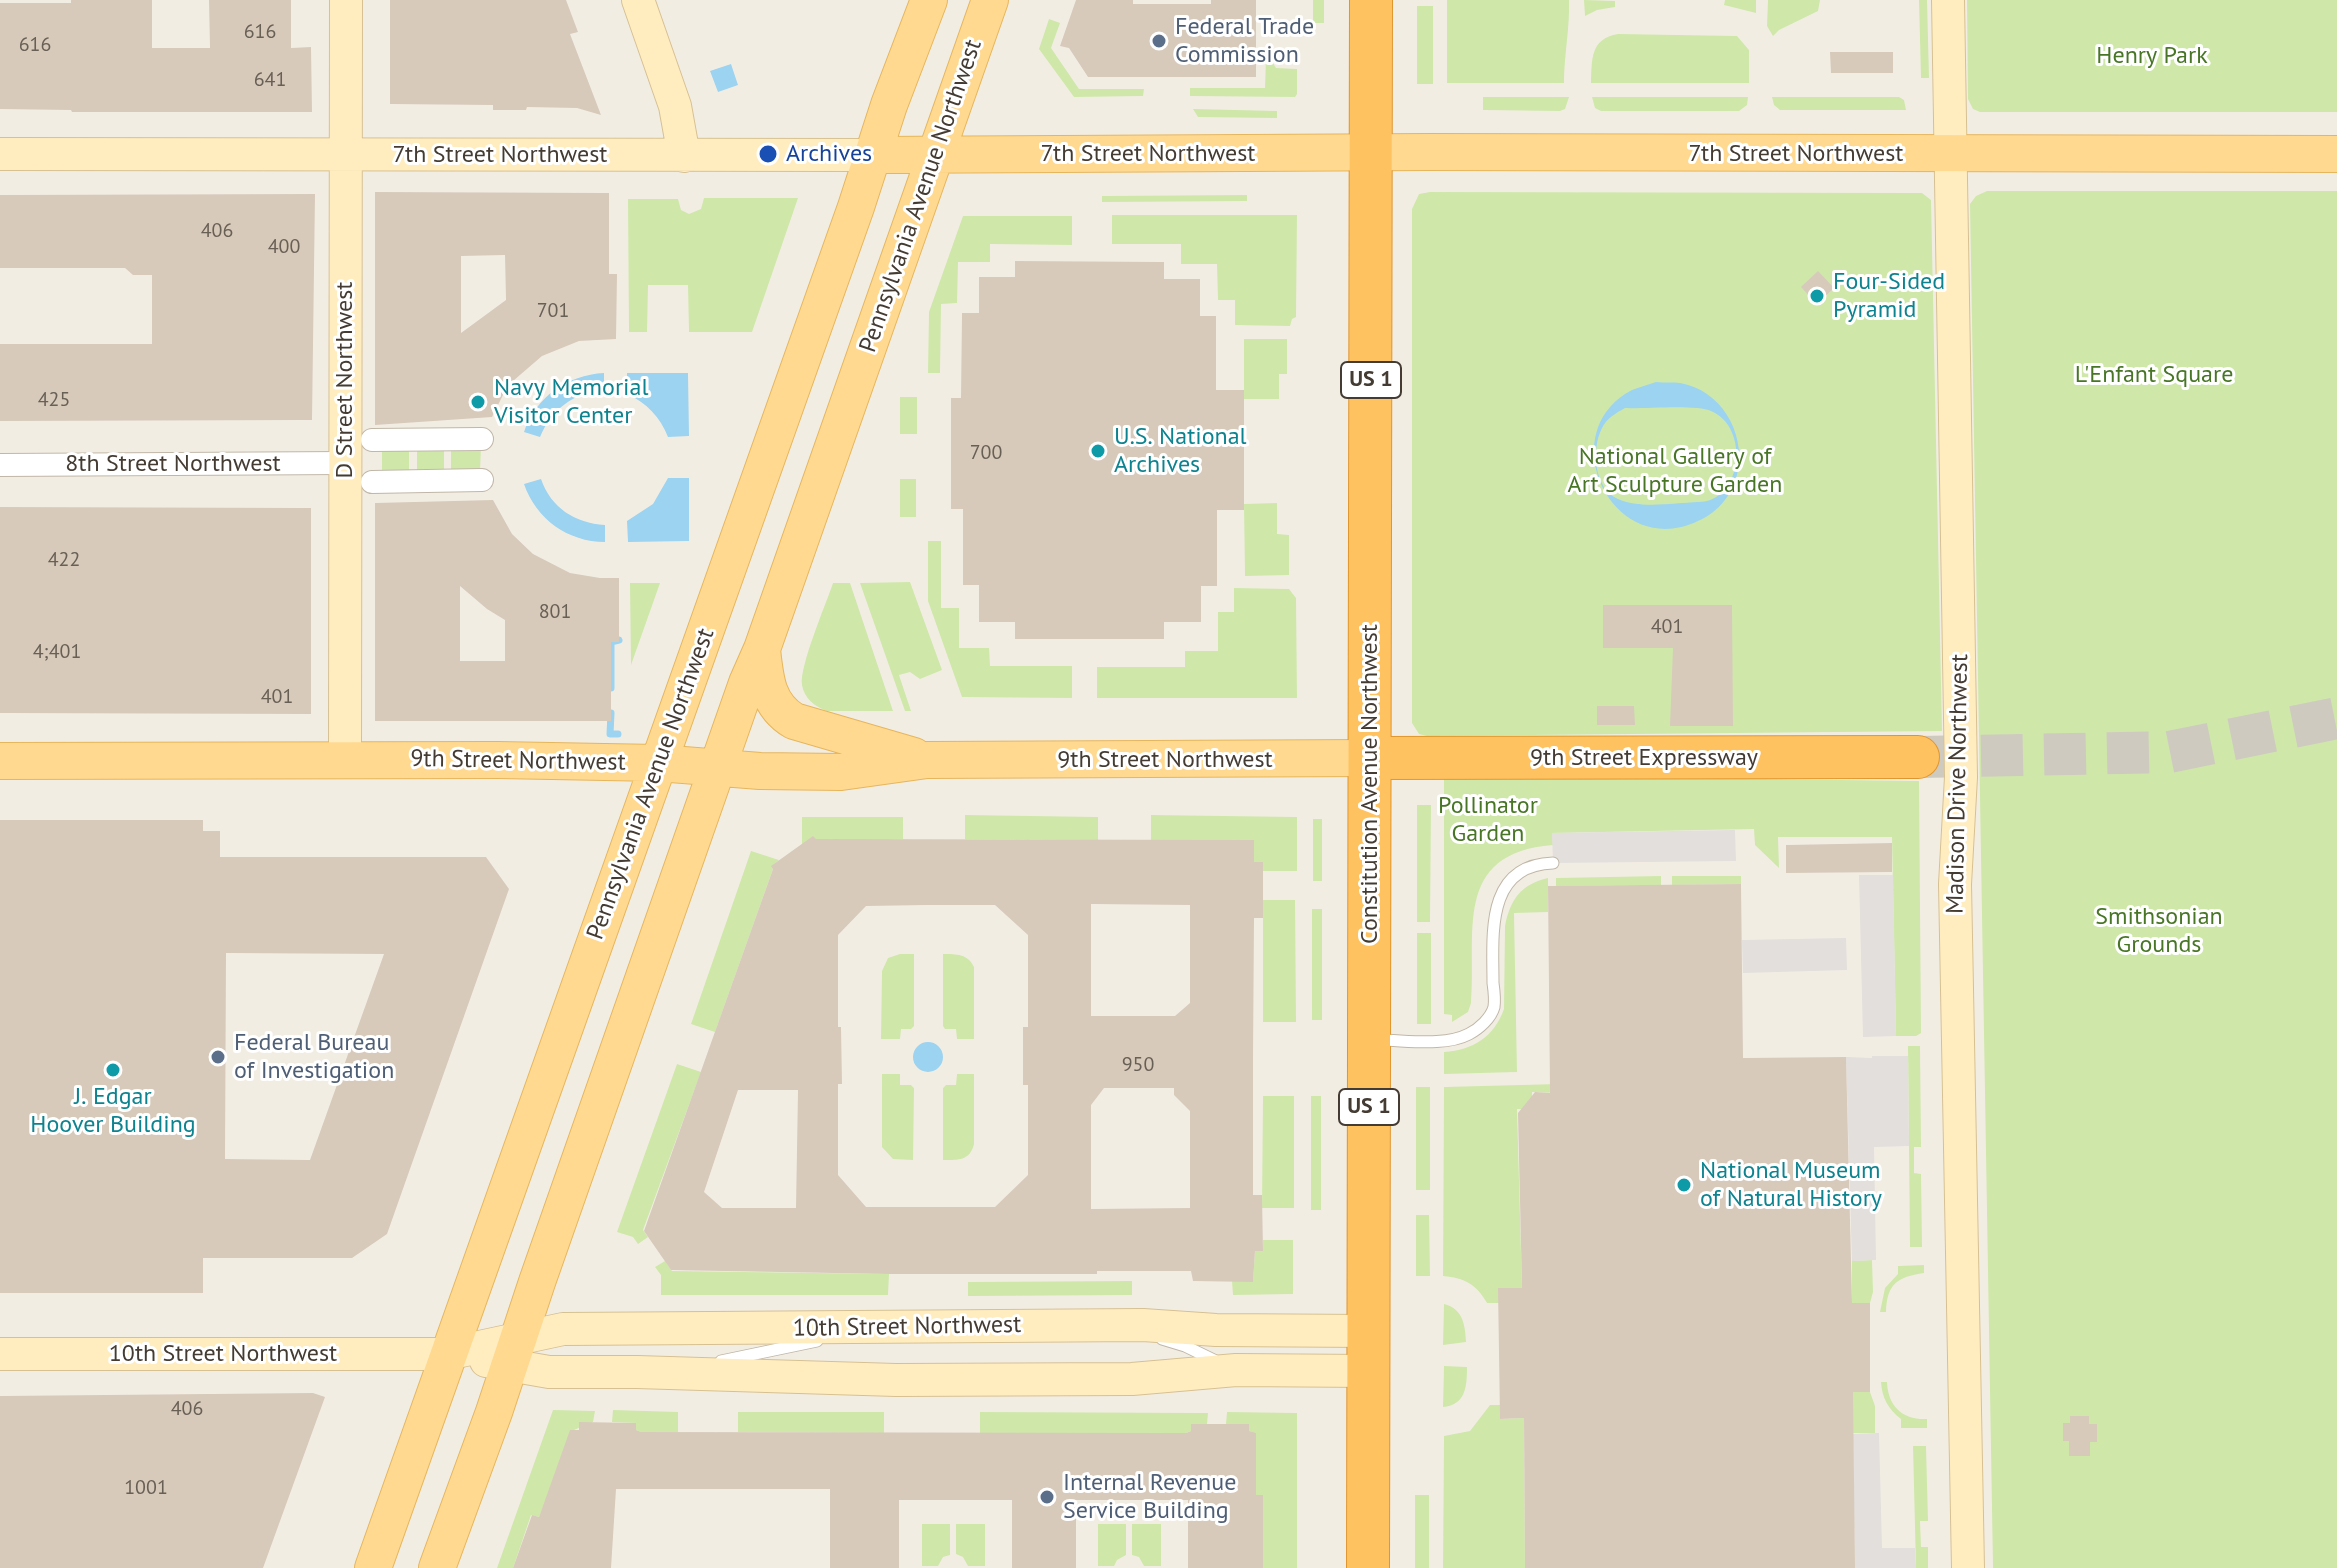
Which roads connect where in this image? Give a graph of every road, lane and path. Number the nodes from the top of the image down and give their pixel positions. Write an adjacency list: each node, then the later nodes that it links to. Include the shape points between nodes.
1 (346, 0): 11 (street, D Street Northwest)
2 (638, 0): 14 (street, via 675,106)
3 (929, 0): 12 (main road, Pennsylvania Avenue Northwest)
4 (990, 0): 13 (main road, Pennsylvania Avenue Northwest)
5 (1371, 0): 8 (highway, Constitution Avenue Northwest / US 1)
6 (1948, 0): 9 (street, Madison Drive Northwest)
7 (0, 154): 11 (street, 7th Street Northwest)
8 (1371, 154): 9 (main road, 7th Street Northwest); 13 (main road, 7th Street Northwest); 23 (highway, Constitution Avenue Northwest / US 1)
9 (1951, 154): 10 (main road, 7th Street Northwest); 40 (street, Madison Drive Northwest, via 1961,777 1955,884)
10 (2337, 154)
11 (346, 155): 14 (street, 7th Street Northwest); 17 (street, D Street Northwest)
12 (874, 155): 13 (main road, 7th Street Northwest); 14 (street, 7th Street Northwest); 27 (main road, Pennsylvania Avenue Northwest)
13 (936, 155): 21 (main road, Pennsylvania Avenue Northwest)
14 (684, 156)
15 (482, 439): 16 (street)
16 (372, 440)
17 (345, 463): 18 (street, 8th Street Northwest); 24 (street, D Street Northwest)
18 (0, 465)
19 (482, 480): 20 (street)
20 (372, 482)
21 (762, 649): 25 (main road, via 769,693 781,713); 28 (main road, Pennsylvania Avenue Northwest)
22 (1918, 757): 23 (highway, 9th Street Expressway)
23 (1370, 758): 25 (main road, 9th Street Northwest); 30 (highway, Constitution Avenue Northwest / US 1)
24 (345, 760): 26 (main road, 9th Street Northwest); 27 (main road, 9th Street Northwest)
25 (927, 760): 28 (main road, 9th Street Northwest, via 841,772)
26 (0, 761)
27 (658, 763): 28 (main road, 9th Street Northwest); 34 (main road, Pennsylvania Avenue Northwest)
28 (719, 767): 32 (main road, Pennsylvania Avenue Northwest)
29 (1553, 863): 30 (lane, via 1530,867 1512,879 1498,900 1493,924 1494,1008 1484,1023 1451,1040)
30 (1370, 1040): 31 (highway, Constitution Avenue Northwest / US 1)
31 (1369, 1351): 32 (street, 10th Street Northwest, via 1143,1325 563,1329); 35 (street, 10th Street Northwest); 39 (highway, Constitution Avenue Northwest / US 1)
32 (514, 1352): 34 (street, 10th Street Northwest); 36 (street, 10th Street Northwest, via 549,1372); 38 (main road, Pennsylvania Avenue Northwest)
33 (0, 1354): 34 (street, 10th Street Northwest)
34 (447, 1354): 37 (main road, Pennsylvania Avenue Northwest)
35 (1236, 1370): 36 (street, 10th Street Northwest, via 1132,1379 896,1380); 36 (lane, via 1185,1346 1140,1335 837,1339)
36 (637, 1372)
37 (373, 1568)
38 (437, 1568)
39 (1368, 1568)
40 (1968, 1568)

